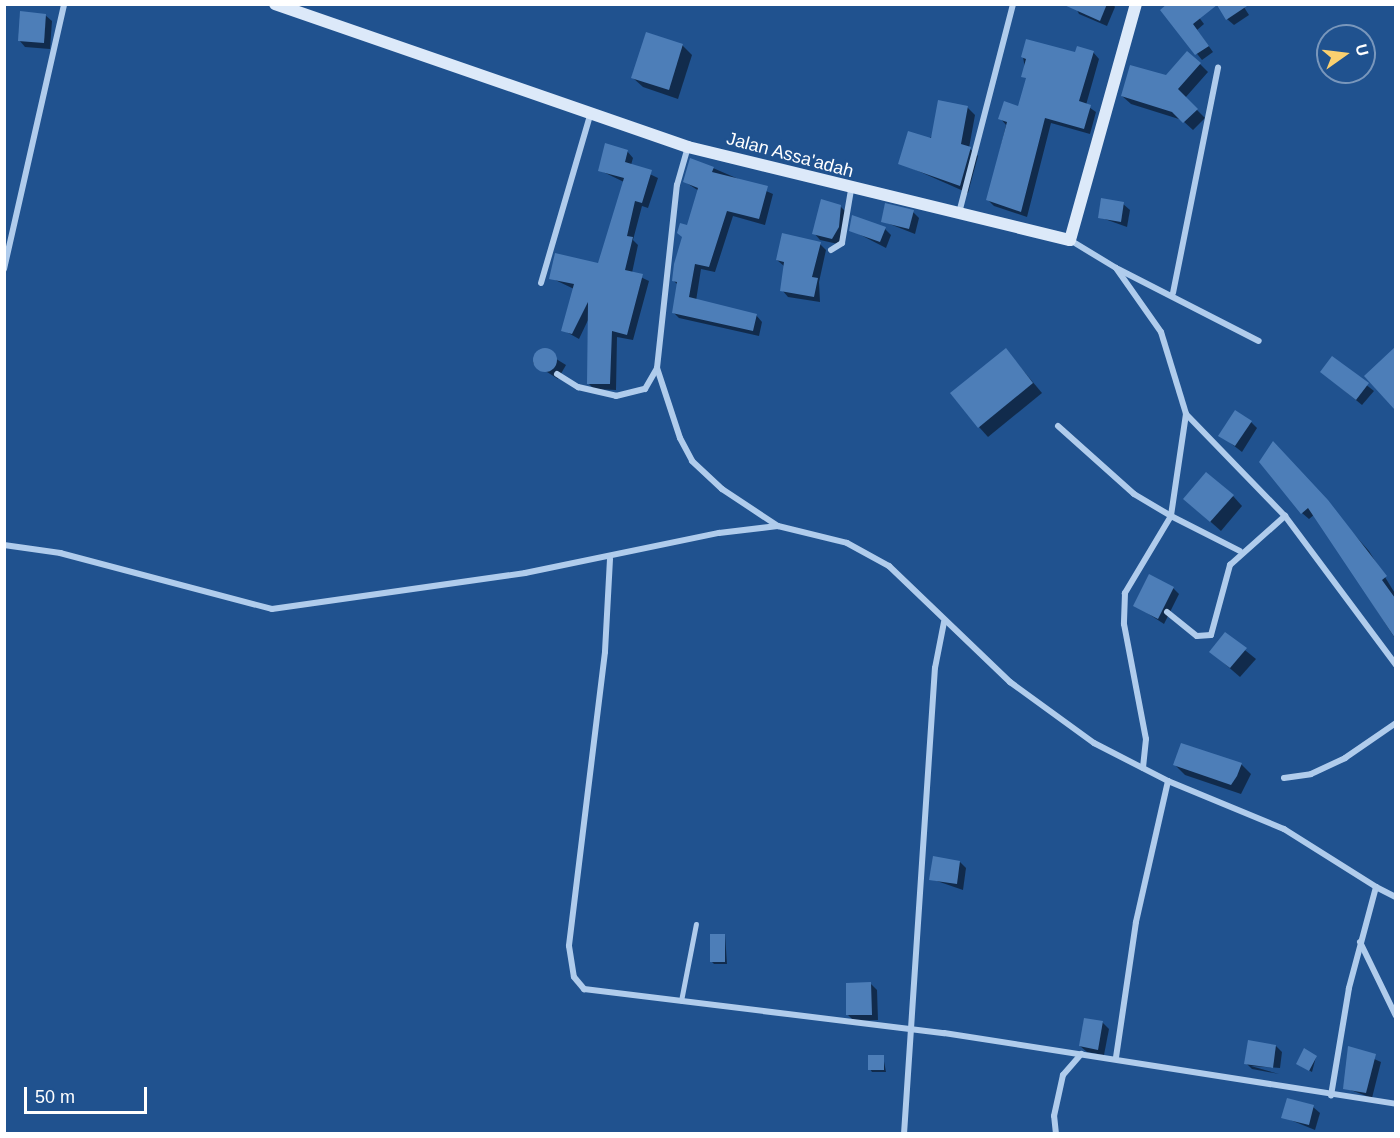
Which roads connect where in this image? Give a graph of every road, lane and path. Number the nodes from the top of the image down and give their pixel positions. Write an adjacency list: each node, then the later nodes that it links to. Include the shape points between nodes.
1 (64, 4): 13 (street)
2 (275, 4): 6 (street, Jalan Assa'adah)
3 (1013, 4): 9 (street)
4 (1136, 4): 10 (street)
5 (1218, 67): 15 (street)
6 (590, 115): 7 (street, Jalan Assa'adah); 14 (street)
7 (688, 147): 8 (street, Jalan Assa'adah); 17 (street, via 677,185)
8 (851, 190): 9 (street, Jalan Assa'adah); 11 (street, via 842,243)
9 (958, 213): 10 (street, Jalan Assa'adah)
10 (1070, 240): 12 (street)
11 (831, 250)
12 (1116, 268): 15 (street); 19 (street, via 1161,332)
13 (4, 269)
14 (541, 284)
15 (1173, 293): 16 (street)
16 (1259, 341)
17 (657, 368): 18 (street, via 645,389 630,396 578,387); 23 (street, via 692,461 722,489)
18 (557, 374)
19 (1186, 414): 21 (street); 22 (street)
20 (1058, 426): 21 (street, via 1134,494)
21 (1171, 516): 25 (street); 31 (street, via 1125,592 1124,624 1146,738)
22 (1285, 516): 25 (street); 29 (street)
23 (778, 526): 26 (street, via 719,533); 28 (street, via 847,543 889,566)
24 (4, 545): 26 (street, via 60,553 272,609)
25 (1240, 551): 27 (street, via 1225,574 1218,624 1211,634 1197,636)
26 (610, 559): 38 (street, via 569,961 574,977 594,993)
27 (1167, 612)
28 (944, 622): 31 (street, via 1063,720); 40 (street, via 935,668)
29 (1395, 665)
30 (1395, 723): 32 (street, via 1345,758 1311,774)
31 (1143, 768): 33 (street)
32 (1284, 778)
33 (1168, 781): 34 (street, via 1284,829); 42 (street, via 1136,922)
34 (1376, 886): 35 (street); 37 (street)
35 (1395, 897)
36 (696, 924): 38 (lane)
37 (1360, 942): 39 (street); 43 (street)
38 (681, 1002): 40 (street)
39 (1395, 1016)
40 (911, 1029): 41 (street); 45 (street)
41 (1081, 1054): 42 (street); 46 (street, via 1064,1075 1054,1116)
42 (1116, 1058): 43 (street)
43 (1331, 1096): 44 (street)
44 (1395, 1104)
45 (904, 1134)
46 (1056, 1134)

